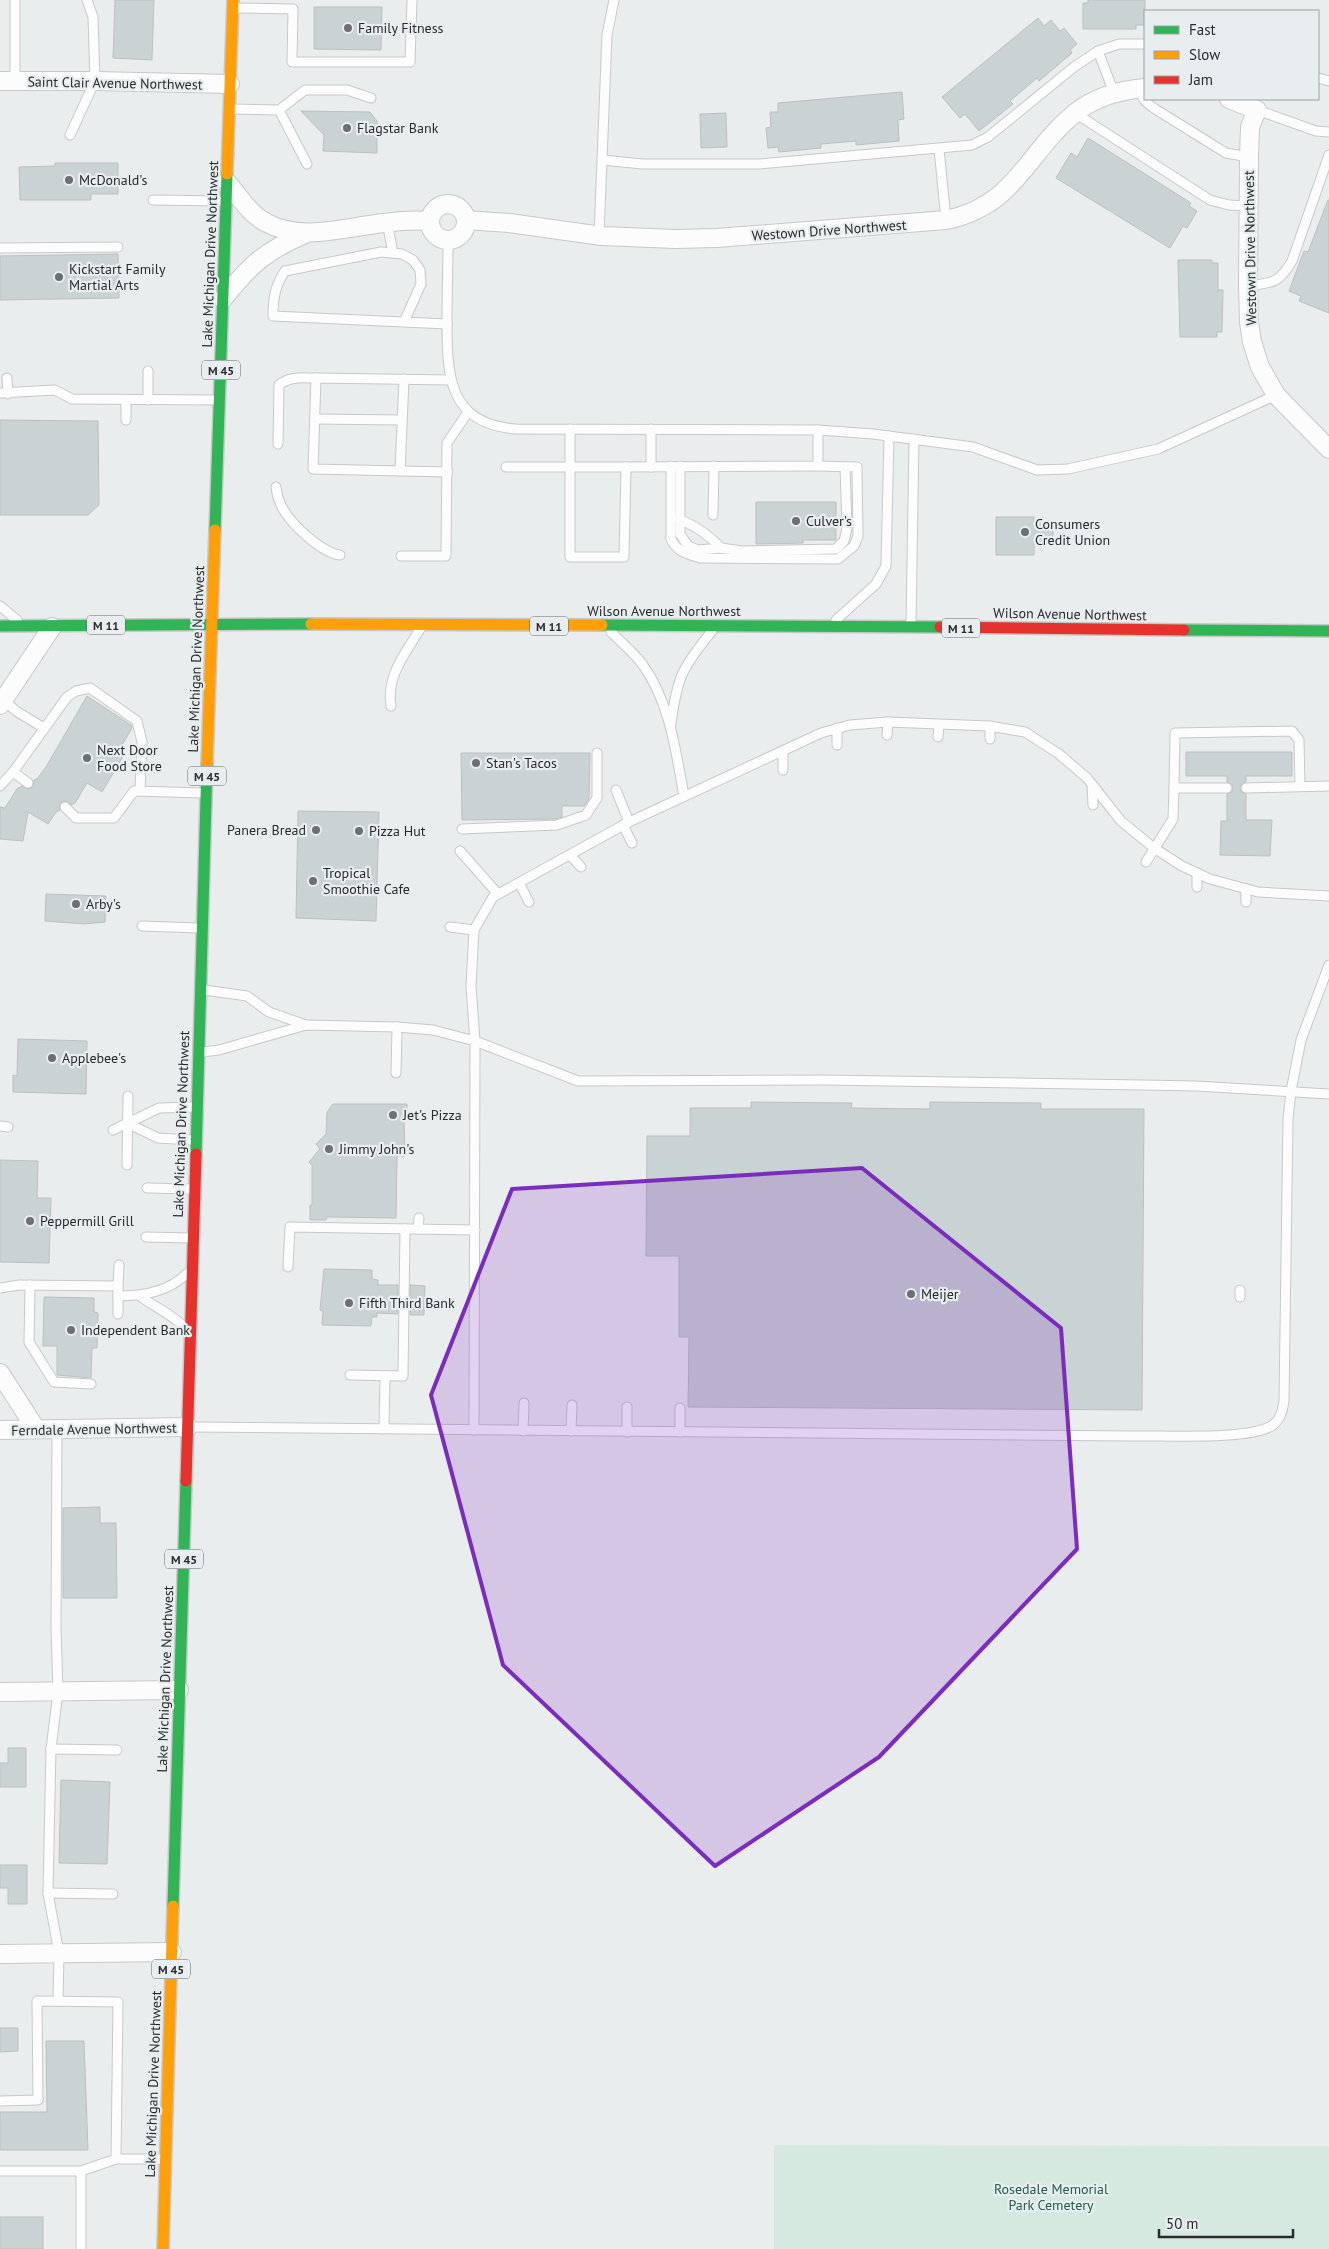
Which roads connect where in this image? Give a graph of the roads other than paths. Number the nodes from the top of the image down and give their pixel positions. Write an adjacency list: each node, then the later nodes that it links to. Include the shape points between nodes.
1 (15, 0): 9 (lane)
2 (87, 0): 10 (lane, via 92,17)
3 (412, 0): 6 (lane, via 410,62 292,62)
4 (614, 0): 25 (lane, via 607,35)
5 (233, 4): 6 (lane); 11 (main road, Lake Michigan Drive Northwest / M 45)
6 (293, 4)
7 (1144, 44): 8 (lane, via 1119,44)
8 (1098, 51): 13 (lane); 22 (lane, via 980,142)
9 (7, 81): 10 (street, Saint Clair Avenue Northwest)
10 (95, 81): 11 (street, Saint Clair Avenue Northwest); 21 (lane)
11 (230, 84): 16 (main road, Lake Michigan Drive Northwest / M 45)
12 (1142, 88): 13 (street, Westown Drive Northwest); 24 (lane, via 1140,95 1155,109 1226,153)
13 (1114, 93): 19 (street, Westown Drive Northwest)
14 (371, 98): 17 (lane, via 347,90 305,90)
15 (1232, 100): 18 (street)
16 (230, 109): 17 (lane); 27 (main road, Lake Michigan Drive Northwest / M 45)
17 (279, 110): 26 (lane)
18 (1257, 110): 20 (lane, via 1316,131); 24 (street, Westown Drive Northwest, via 1250,127)
19 (1075, 113): 30 (lane, via 1210,200); 33 (street, Westown Drive Northwest, via 1054,132 1009,189 976,210)
20 (1329, 132)
21 (70, 135)
22 (939, 149): 25 (lane, via 751,164 642,164); 33 (lane)
23 (1329, 155): 41 (lane, via 1285,273 1275,282)
24 (1249, 157): 30 (street, Westown Drive Northwest)
25 (603, 160): 36 (lane)
26 (306, 164)
27 (227, 182): 29 (main road, Lake Michigan Drive Northwest / M 45); 35 (street, via 263,221 285,230)
28 (153, 200): 29 (lane)
29 (226, 201): 42 (main road, Lake Michigan Drive Northwest / M 45)
30 (1248, 206): 41 (street, Westown Drive Northwest)
31 (429, 220): 32 (street, via 439,206 451,204 461,209); 34 (street); 37 (street, via 432,232)
32 (466, 220): 36 (street, Westown Drive Northwest); 37 (street, via 463,232)
33 (946, 220): 36 (street, Westown Drive Northwest, via 709,239)
34 (387, 222): 35 (street); 40 (lane)
35 (309, 232): 42 (street, via 262,256)
36 (599, 235)
37 (448, 240): 44 (lane)
38 (118, 247): 39 (lane)
39 (0, 248)
40 (392, 253): 43 (lane, via 413,260 420,270 421,284); 43 (lane, via 381,252 285,271 273,298 273,316)
41 (1248, 286): 51 (street, Westown Drive Northwest, via 1254,350)
42 (223, 299): 54 (main road, Lake Michigan Drive Northwest / M 45)
43 (404, 322): 44 (lane)
44 (447, 324): 49 (lane)
45 (148, 371): 53 (lane)
46 (7, 378): 50 (lane)
47 (316, 378): 48 (lane); 56 (lane); 64 (lane, via 296,378 279,385)
48 (404, 379): 49 (lane); 58 (lane)
49 (450, 380): 55 (lane)
50 (4, 393): 52 (lane, via 55,390 72,399)
51 (1276, 394): 63 (lane, via 1158,449 1057,471 1027,468 973,447); 65 (street, Westown Drive Northwest)
52 (126, 400): 53 (lane); 57 (lane)
53 (148, 400): 54 (lane)
54 (220, 400): 83 (main road, Lake Michigan Drive Northwest / M 45)
55 (468, 412): 59 (lane, via 488,424 504,428); 75 (lane, via 447,443)
56 (314, 419): 58 (lane); 74 (lane, via 313,469)
57 (126, 420)
58 (402, 420): 74 (lane)
59 (570, 429): 60 (lane); 71 (lane)
60 (651, 429): 61 (lane); 66 (lane)
61 (818, 430): 62 (lane); 69 (lane)
62 (889, 436): 63 (lane); 88 (lane, via 886,566 876,584)
63 (914, 439): 91 (lane)
64 (278, 444)
65 (1329, 449)
66 (652, 466): 67 (lane); 72 (lane)
67 (676, 466): 68 (lane); 73 (lane, via 671,539 675,548 684,554 700,558 838,559 854,546 858,536 857,467); 78 (lane)
68 (714, 466): 69 (lane); 77 (lane)
69 (818, 466): 73 (lane)
70 (506, 467): 71 (lane)
71 (570, 467): 72 (lane); 72 (lane, via 570,556 606,557 624,557)
72 (626, 467)
73 (845, 467): 79 (lane, via 847,528 844,541 836,549 742,551)
74 (400, 471): 75 (lane)
75 (448, 472): 81 (lane, via 446,556)
76 (276, 487): 80 (lane, via 278,498 293,522 323,550)
77 (714, 516)
78 (680, 519): 79 (lane, via 694,525); 79 (lane, via 680,534 688,546 698,550)
79 (721, 548)
80 (340, 555)
81 (401, 556)
82 (0, 606): 85 (lane)
83 (213, 623): 86 (main road, Wilson Avenue Northwest / M 11); 89 (main road, Wilson Avenue Northwest / M 11); 121 (main road, Lake Michigan Drive Northwest / M 45)
84 (0, 626): 85 (main road, Wilson Avenue Northwest / M 11)
85 (25, 626): 89 (main road, Wilson Avenue Northwest / M 11)
86 (422, 626): 90 (main road, Wilson Avenue Northwest / M 11); 94 (lane, via 394,674 389,688)
87 (716, 626): 88 (main road, Wilson Avenue Northwest / M 11); 90 (main road, Wilson Avenue Northwest / M 11); 96 (lane, via 682,672)
88 (829, 626): 91 (main road, Wilson Avenue Northwest / M 11)
89 (52, 627): 93 (street)
90 (605, 627): 96 (lane, via 648,672)
91 (911, 627): 92 (main road, Wilson Avenue Northwest / M 11)
92 (1329, 631)
93 (2, 703): 99 (lane)
94 (391, 706)
95 (888, 722): 97 (lane); 100 (lane); 101 (lane)
96 (670, 724): 122 (lane)
97 (939, 725): 98 (lane); 102 (lane)
98 (990, 726): 103 (lane); 104 (lane, via 1025,732)
99 (44, 728): 110 (lane); 120 (lane, via 67,697 90,688 136,721 142,742)
100 (837, 728): 105 (lane); 106 (lane)
101 (887, 736)
102 (938, 738)
103 (990, 739)
104 (1042, 744): 108 (lane); 112 (lane, via 1059,754)
105 (837, 745)
106 (783, 752): 109 (lane); 122 (lane)
107 (597, 753): 126 (lane, via 597,798 586,815 557,825)
108 (1042, 754)
109 (783, 770)
110 (13, 772): 111 (lane); 113 (lane)
111 (28, 783)
112 (1092, 784): 123 (lane); 128 (lane, via 1121,820)
113 (0, 786)
114 (1300, 786): 115 (lane); 116 (lane, via 1299,740 1292,730 1175,733); 118 (lane)
115 (1329, 786)
116 (1174, 788): 117 (lane); 128 (lane, via 1173,820)
117 (1227, 788)
118 (1246, 788)
119 (616, 790): 125 (lane)
120 (140, 791): 121 (lane); 124 (lane, via 134,791 114,818 76,818)
121 (206, 793): 143 (main road, Lake Michigan Drive Northwest / M 45)
122 (684, 796): 125 (lane)
123 (1093, 805)
124 (65, 807)
125 (626, 824): 127 (lane); 130 (lane)
126 (462, 829)
127 (632, 844)
128 (1154, 848): 131 (lane); 133 (lane)
129 (460, 850): 137 (lane)
130 (570, 855): 132 (lane); 134 (lane)
131 (1146, 862)
132 (581, 867)
133 (1197, 873): 135 (lane); 136 (lane)
134 (518, 883): 137 (lane); 139 (lane)
135 (1197, 888)
136 (1246, 889): 138 (lane, via 1268,894); 140 (lane)
137 (498, 894): 144 (lane)
138 (1329, 896)
139 (529, 902)
140 (1246, 902)
141 (142, 926): 143 (lane)
142 (450, 927): 144 (lane)
143 (201, 928): 146 (main road, Lake Michigan Drive Northwest / M 45)
144 (474, 930): 149 (lane, via 471,986)
145 (1329, 965): 152 (lane, via 1301,1040)
146 (201, 990): 147 (lane, via 247,996 269,1012); 150 (main road, Lake Michigan Drive Northwest / M 45)
147 (306, 1025): 148 (lane); 150 (lane)
148 (397, 1027): 149 (lane, via 433,1030); 151 (lane)
149 (475, 1041): 152 (lane, via 578,1081 884,1081); 165 (lane)
150 (198, 1053): 155 (main road, Lake Michigan Drive Northwest / M 45)
151 (396, 1073)
152 (1291, 1091): 153 (lane); 195 (lane, via 1287,1136 1284,1401 1280,1418 1269,1427 1223,1436)
153 (1329, 1094)
154 (128, 1096): 156 (lane)
155 (196, 1107): 156 (lane, via 159,1108); 158 (main road, Lake Michigan Drive Northwest / M 45)
156 (129, 1124): 157 (lane); 158 (lane, via 158,1138); 159 (lane)
157 (113, 1130)
158 (195, 1140): 161 (main road, Lake Michigan Drive Northwest / M 45)
159 (127, 1165)
160 (148, 1188): 161 (lane)
161 (194, 1189): 167 (main road, Lake Michigan Drive Northwest / M 45)
162 (418, 1218): 164 (lane)
163 (405, 1229): 164 (lane); 170 (lane, via 288,1224); 180 (lane, via 403,1376)
164 (418, 1229): 165 (lane)
165 (475, 1230): 191 (lane)
166 (146, 1237): 167 (lane)
167 (193, 1238): 169 (main road, Lake Michigan Drive Northwest / M 45)
168 (119, 1265): 172 (lane)
169 (192, 1266): 175 (lane, via 174,1284); 177 (main road, Lake Michigan Drive Northwest / M 45)
170 (288, 1268)
171 (30, 1285): 172 (lane); 173 (lane); 181 (lane, via 29,1342 54,1382)
172 (118, 1286): 174 (lane)
173 (0, 1288)
174 (118, 1296): 175 (lane); 176 (lane)
175 (140, 1296): 177 (lane, via 154,1308 178,1320)
176 (118, 1314)
177 (191, 1334): 186 (main road, Lake Michigan Drive Northwest / M 45)
178 (0, 1373): 187 (street)
179 (350, 1375): 180 (lane)
180 (384, 1376): 190 (lane)
181 (91, 1384)
182 (524, 1403): 192 (lane)
183 (572, 1405): 193 (lane)
184 (627, 1407): 194 (lane)
185 (680, 1408): 195 (lane)
186 (188, 1427): 188 (street, Ferndale Avenue Northwest); 190 (lane); 196 (main road, Lake Michigan Drive Northwest / M 45)
187 (36, 1429): 188 (street, Ferndale Avenue Northwest); 189 (street, Ferndale Avenue Northwest)
188 (57, 1429): 198 (lane)
189 (0, 1430)
190 (384, 1430): 191 (lane)
191 (474, 1430): 192 (lane)
192 (523, 1431): 193 (lane)
193 (571, 1431): 194 (lane)
194 (627, 1432): 195 (lane)
195 (680, 1432)
196 (180, 1690): 198 (street); 203 (main road, Lake Michigan Drive Northwest / M 45)
197 (0, 1692): 198 (street)
198 (58, 1692): 199 (lane)
199 (51, 1749): 200 (lane); 201 (lane)
200 (117, 1750)
201 (48, 1893): 202 (lane); 204 (lane)
202 (113, 1894)
203 (172, 1952): 204 (street); 209 (main road, Lake Michigan Drive Northwest / M 45)
204 (59, 1953): 205 (street); 206 (lane)
205 (0, 1954)
206 (58, 2001): 207 (lane, via 37,2001 38,2100); 208 (lane, via 118,2002)
207 (0, 2101)
208 (116, 2159): 209 (lane); 211 (lane)
209 (166, 2159): 213 (main road, Lake Michigan Drive Northwest / M 45)
210 (0, 2171): 211 (lane)
211 (81, 2171): 212 (lane)
212 (81, 2249)
213 (163, 2249)

